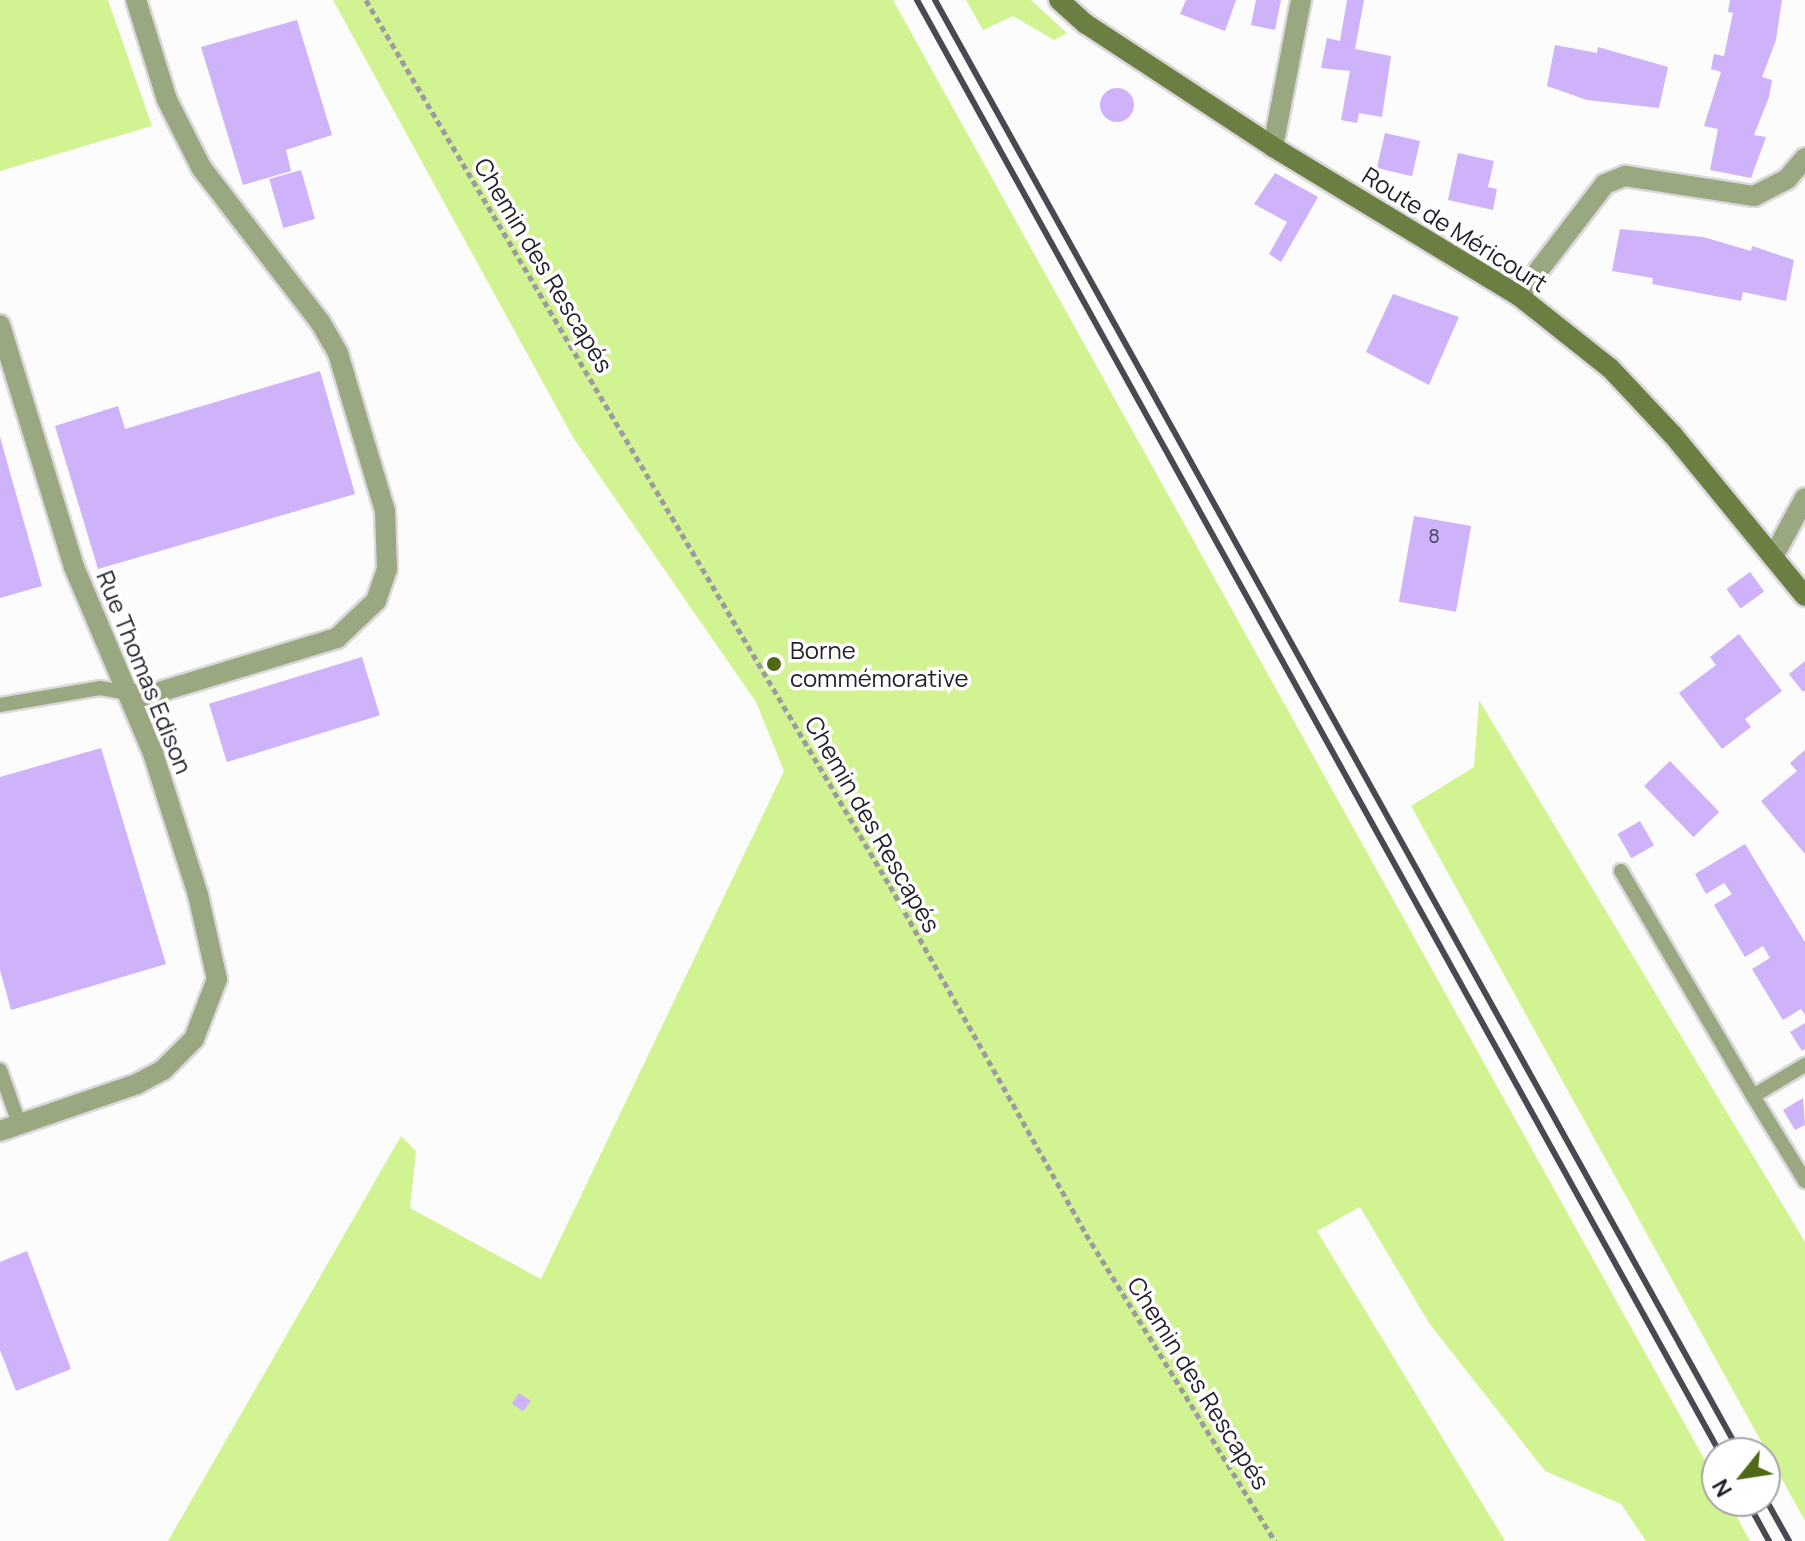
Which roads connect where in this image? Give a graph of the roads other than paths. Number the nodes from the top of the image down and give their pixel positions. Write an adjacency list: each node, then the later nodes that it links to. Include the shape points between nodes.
1 (136, 0): 11 (street, via 167,100 202,169 338,353 385,511 387,569 376,601 337,638 146,696)
2 (1059, 0): 4 (street, Route de Méricourt, via 1086,24)
3 (1301, 0): 4 (street)
4 (1273, 147): 6 (street, Route de Méricourt)
5 (1805, 158): 6 (street, via 1787,179 1754,196 1625,176 1605,184)
6 (1519, 296): 9 (street, Route de Méricourt, via 1610,368)
7 (0, 325): 11 (street, Rue Thomas Edison, via 74,567)
8 (1805, 498): 9 (street)
9 (1773, 557): 10 (street, Route de Méricourt)
10 (1805, 596)
11 (128, 693): 12 (lane, via 100,688); 17 (street, Rue Thomas Edison, via 198,895 217,979 194,1039 163,1070 137,1084)
12 (0, 705)
13 (1621, 871): 16 (lane)
14 (1805, 1065): 16 (lane)
15 (0, 1070): 17 (lane)
16 (1753, 1096): 18 (lane)
17 (10, 1127)
18 (1805, 1181)

